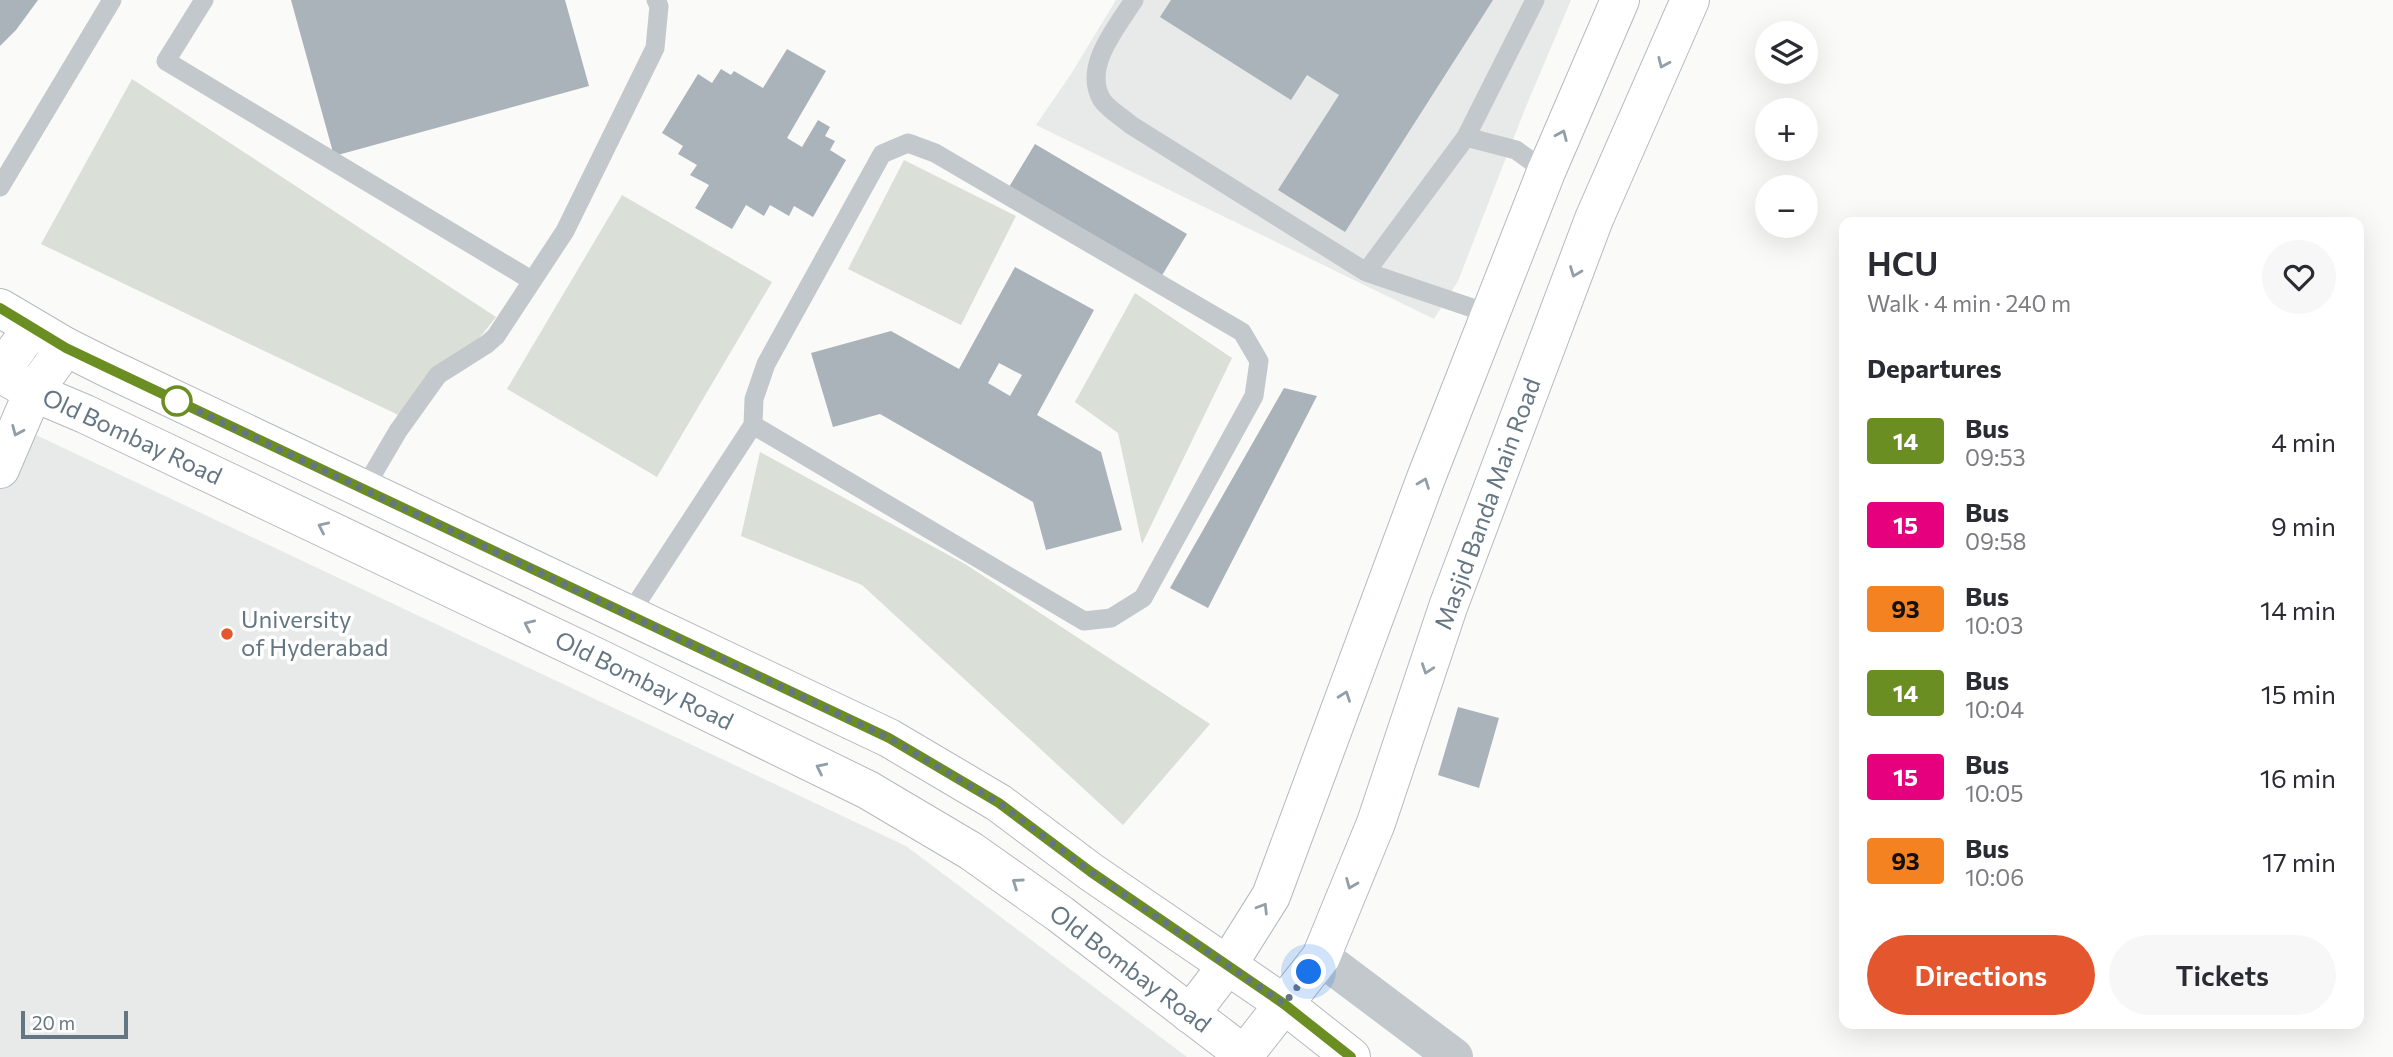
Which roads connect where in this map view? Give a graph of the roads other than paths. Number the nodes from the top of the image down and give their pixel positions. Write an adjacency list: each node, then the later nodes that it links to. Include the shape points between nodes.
1 (112, 0): 10 (lane)
2 (204, 0): 12 (lane, via 166,61)
3 (656, 0): 12 (lane, via 654,48 565,231)
4 (1134, 0): 11 (lane, via 1101,53 1095,80 1103,101 1132,125)
5 (1535, 0): 8 (lane)
6 (1620, 0): 9 (main road, one-way to 6)
7 (1690, 0): 23 (main road, Masjid Banda Main Road, one-way to 23, via 1594,219 1448,607 1376,823)
8 (1466, 137): 9 (lane, via 1516,150); 11 (lane)
9 (1546, 172): 14 (main road)
10 (0, 187)
11 (1366, 272): 14 (lane)
12 (531, 280): 21 (lane, via 496,336 438,374 424,391)
13 (0, 308): 15 (main road)
14 (1490, 314): 24 (main road, one-way to 14, via 1271,896)
15 (32, 328): 16 (main road); 17 (main road)
16 (66, 348): 18 (main road); 21 (main road)
17 (0, 373): 18 (main road, Old Bombay Road)
18 (33, 392): 20 (main road, one-way to 20); 26 (main road, Old Bombay Road, one-way to 18, via 971,851 868,790)
19 (753, 425): 19 (lane, via 754,398 766,364 881,154 908,143 935,153 1242,332 1259,361 1254,396 1143,598 1111,618 1084,621); 22 (lane)
20 (0, 469)
21 (364, 489): 22 (main road)
22 (629, 614): 24 (main road, via 889,738 999,803)
23 (1321, 957): 25 (main road, Masjid Banda Main Road); 29 (street)
24 (1227, 966): 25 (main road); 26 (main road)
25 (1284, 1004): 27 (main road, Masjid Banda Main Road); 28 (main road)
26 (1190, 1014): 27 (main road, Old Bombay Road)
27 (1246, 1056)
28 (1351, 1057)
29 (1454, 1057)

